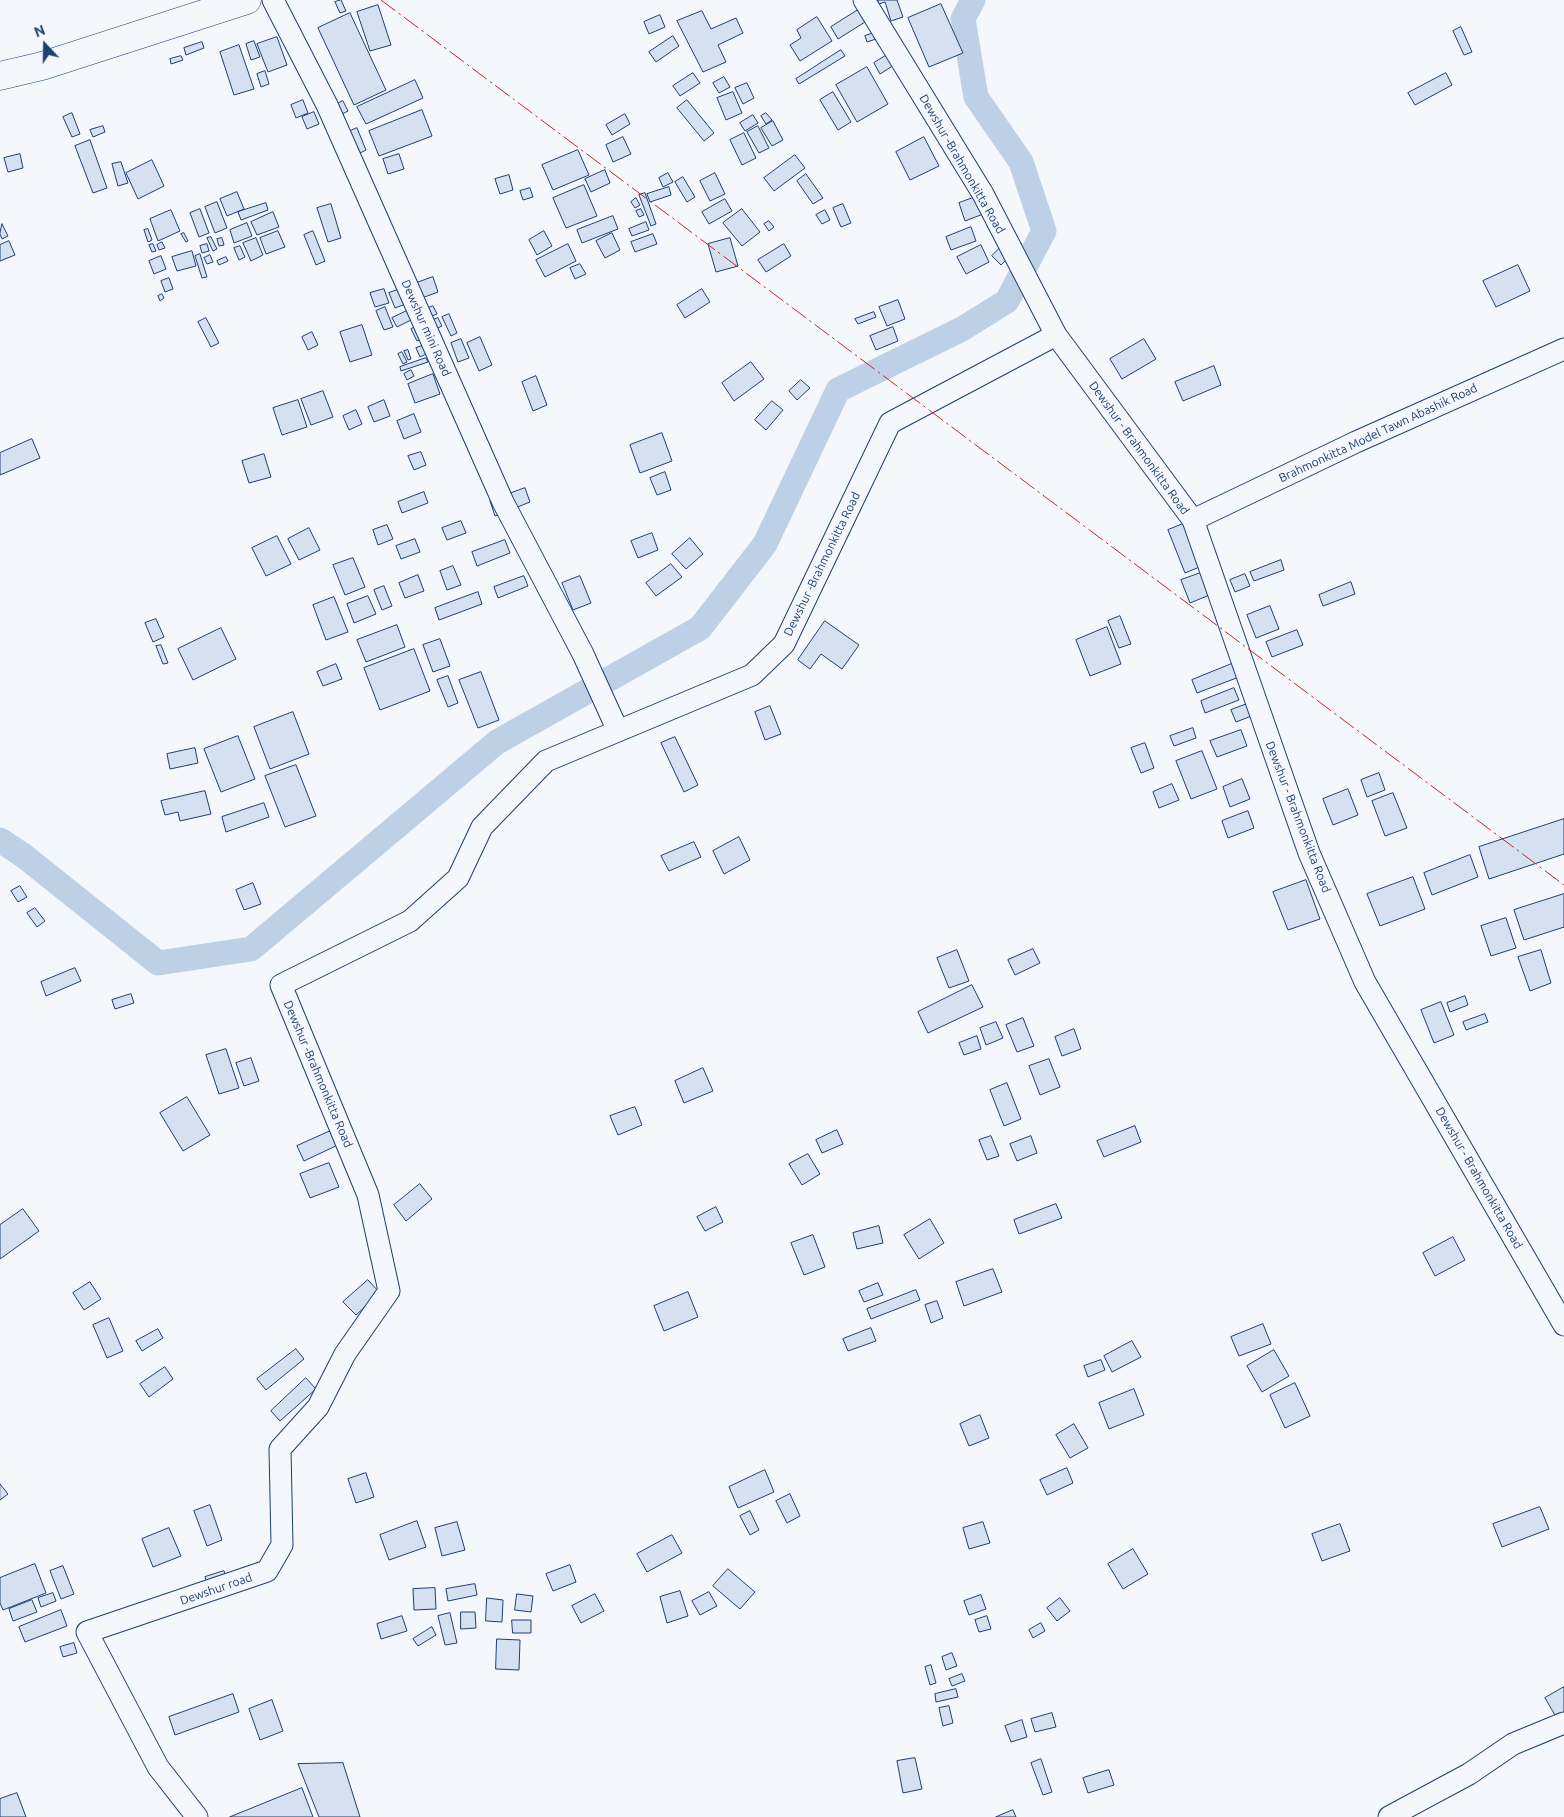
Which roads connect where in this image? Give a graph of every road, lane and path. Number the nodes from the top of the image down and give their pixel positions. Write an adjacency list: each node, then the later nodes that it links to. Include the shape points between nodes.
1 (247, 0): 4 (street, via 51,63)
2 (272, 0): 8 (street, Dewshur mini Road, via 326,105 503,502 583,654)
3 (864, 0): 5 (street, Dewshur -Brahmonkitta Road, via 983,194)
4 (0, 76)
5 (1056, 335): 7 (street, Dewshur - Brahmonkitta Road); 8 (street, Dewshur -Brahmonkitta Road, via 890,423 784,644 752,675)
6 (1564, 348): 7 (street, Brahmonkitta Model Tawn Abashik Road)
7 (1193, 520): 10 (street, Dewshur - Brahmonkitta Road, via 1309,854 1366,982)
8 (618, 731): 9 (street, Dewshur -Brahmonkitta Road, via 546,761 482,827 458,878 410,921 281,985)
9 (368, 1195): 12 (street, Dewshur road, via 389,1292 345,1354 318,1407 280,1449 282,1546 267,1571 87,1632 158,1767)
10 (1564, 1325)
11 (1564, 1723): 13 (street, via 1513,1744 1469,1774)
12 (197, 1817)
13 (1388, 1817)

